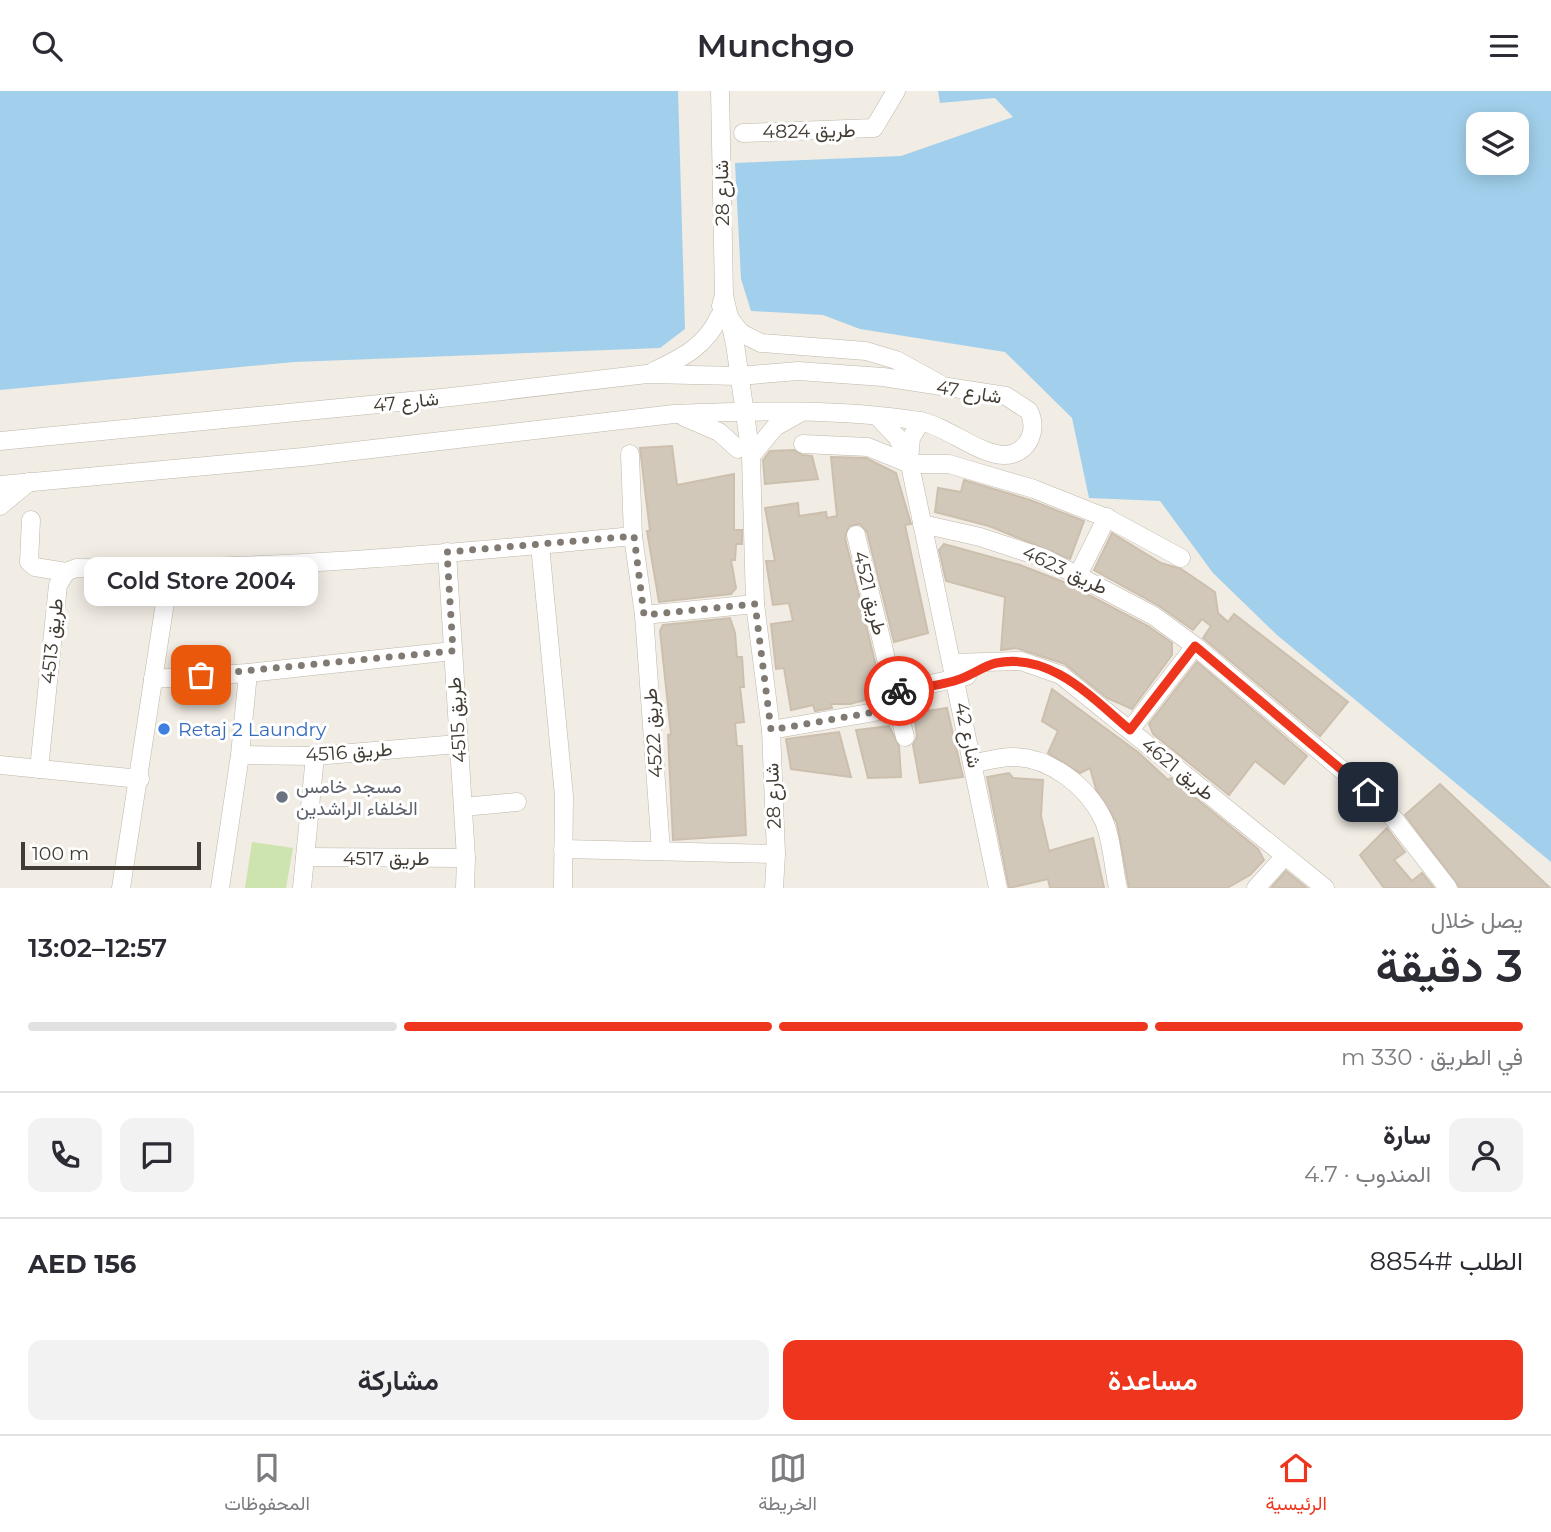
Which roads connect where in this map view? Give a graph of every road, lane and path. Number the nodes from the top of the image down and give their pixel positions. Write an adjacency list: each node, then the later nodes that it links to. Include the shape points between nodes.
1 (720, 91): 4 (street, شارع 28)
2 (896, 91): 3 (street, طريق 4824, via 874,128)
3 (743, 133)
4 (725, 318): 5 (street, via 699,346); 6 (street, شارع 28); 7 (street, via 761,343 866,351 923,373)
5 (647, 374): 6 (street, شارع 47); 13 (street, شارع 47)
6 (734, 375): 7 (street, شارع 47, via 809,372 883,377); 8 (street, شارع 28)
7 (949, 389): 12 (street, شارع 47, via 988,393 1019,403 1032,417 1033,432 1027,445 1014,453 988,454 952,432)
8 (739, 410): 9 (street, شارع 47); 10 (street, شارع 47); 15 (street, شارع 28)
9 (803, 412): 11 (street, شارع 47); 15 (street, via 775,427)
10 (674, 414): 15 (street, via 705,424); 18 (street, شارع 47, via 303,457)
11 (878, 417): 12 (street, شارع 47); 17 (street, شارع 42, via 897,437)
12 (921, 421): 17 (street, شارع 42, via 911,438)
13 (0, 441)
14 (803, 444): 17 (street, via 867,447)
15 (745, 453): 32 (street, شارع 28)
16 (630, 454): 25 (street, طريق 4522)
17 (909, 462): 21 (street, via 949,464); 23 (street, شارع 42)
18 (29, 482): 19 (street, شارع 47); 20 (street)
19 (0, 485)
20 (0, 506)
21 (1107, 517): 28 (street); 31 (street)
22 (31, 520): 30 (street, via 29,562)
23 (922, 524): 31 (street, طريق 4623, via 1013,546); 36 (street, شارع 42)
24 (856, 535): 39 (street, طريق 4521)
25 (634, 536): 26 (street, طريق 4513); 33 (street, طريق 4522)
26 (540, 545): 27 (street, طريق 4513); 52 (street, via 564,796)
27 (447, 552): 29 (street, طريق 4513); 35 (street, طريق 4515)
28 (1181, 558)
29 (170, 570): 30 (street, طريق 4513, via 76,568); 38 (street)
30 (66, 572): 48 (street, طريق 4513, via 58,585)
31 (1078, 575): 34 (street, طريق 4623, via 1154,616)
32 (755, 604): 33 (street); 40 (street, شارع 28)
33 (644, 615): 53 (street, طريق 4522)
34 (1195, 646): 41 (street); 68 (street, via 1368,792)
35 (453, 651): 37 (street); 43 (street, طريق 4515)
36 (955, 672): 39 (street); 41 (street, طريق 4621, via 1021,661 1049,669 1074,683); 46 (street, شارع 42)
37 (248, 673): 38 (street); 44 (street)
38 (153, 679): 49 (street)
39 (896, 700): 40 (street); 42 (street, طريق 4521)
40 (771, 730): 54 (street, شارع 28)
41 (1130, 730): 55 (street, طريق 4621)
42 (905, 737)
43 (458, 744): 45 (street, طريق 4516); 51 (street, طريق 4515)
44 (240, 755): 45 (street, طريق 4516); 59 (street)
45 (316, 756): 56 (street)
46 (975, 764): 64 (street, شارع 42); 65 (street, via 1012,757 1035,761 1076,783 1104,821)
47 (0, 765): 48 (street)
48 (39, 769): 49 (street)
49 (140, 779): 58 (street)
50 (517, 802): 51 (street)
51 (463, 807): 57 (street, طريق 4515)
52 (563, 849): 53 (street); 62 (street)
53 (661, 851): 54 (street)
54 (776, 854): 63 (street, شارع 28)
55 (1285, 856): 66 (street); 67 (street, طريق 4621)
56 (305, 857): 57 (street, طريق 4517); 60 (street)
57 (466, 858): 61 (street, طريق 4515)
58 (121, 888)
59 (220, 888)
60 (302, 888)
61 (465, 888)
62 (563, 888)
63 (774, 888)
64 (998, 888)
65 (1118, 888)
66 (1256, 888)
67 (1325, 888)
68 (1448, 888)

